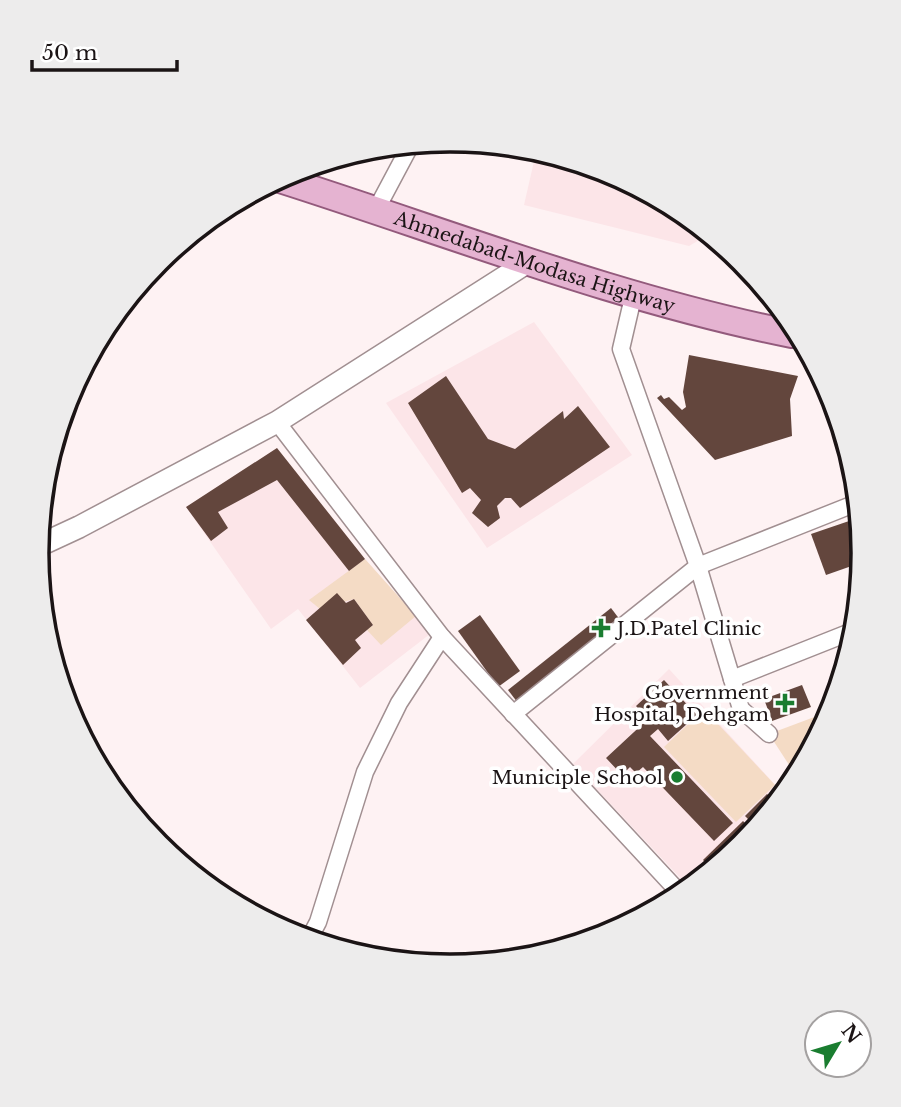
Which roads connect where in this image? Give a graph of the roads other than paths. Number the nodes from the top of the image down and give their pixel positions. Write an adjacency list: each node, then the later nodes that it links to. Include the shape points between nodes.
1 (406, 154): 3 (street)
2 (295, 184): 3 (main road, Ahmedabad-Modasa Highway)
3 (376, 210): 4 (main road, Ahmedabad-Modasa Highway)
4 (528, 262): 5 (main road, Ahmedabad-Modasa Highway); 7 (street)
5 (634, 293): 6 (main road, Ahmedabad-Modasa Highway); 10 (street, via 621,349)
6 (786, 333)
7 (277, 422): 9 (street); 12 (street)
8 (849, 506): 10 (street)
9 (49, 541)
10 (698, 566): 13 (street); 14 (street)
11 (843, 635): 13 (street)
12 (442, 637): 14 (street); 17 (street, via 399,703 365,772)
13 (732, 679): 15 (street, via 741,709)
14 (513, 714): 16 (street)
15 (769, 734)
16 (674, 887)
17 (313, 931)

